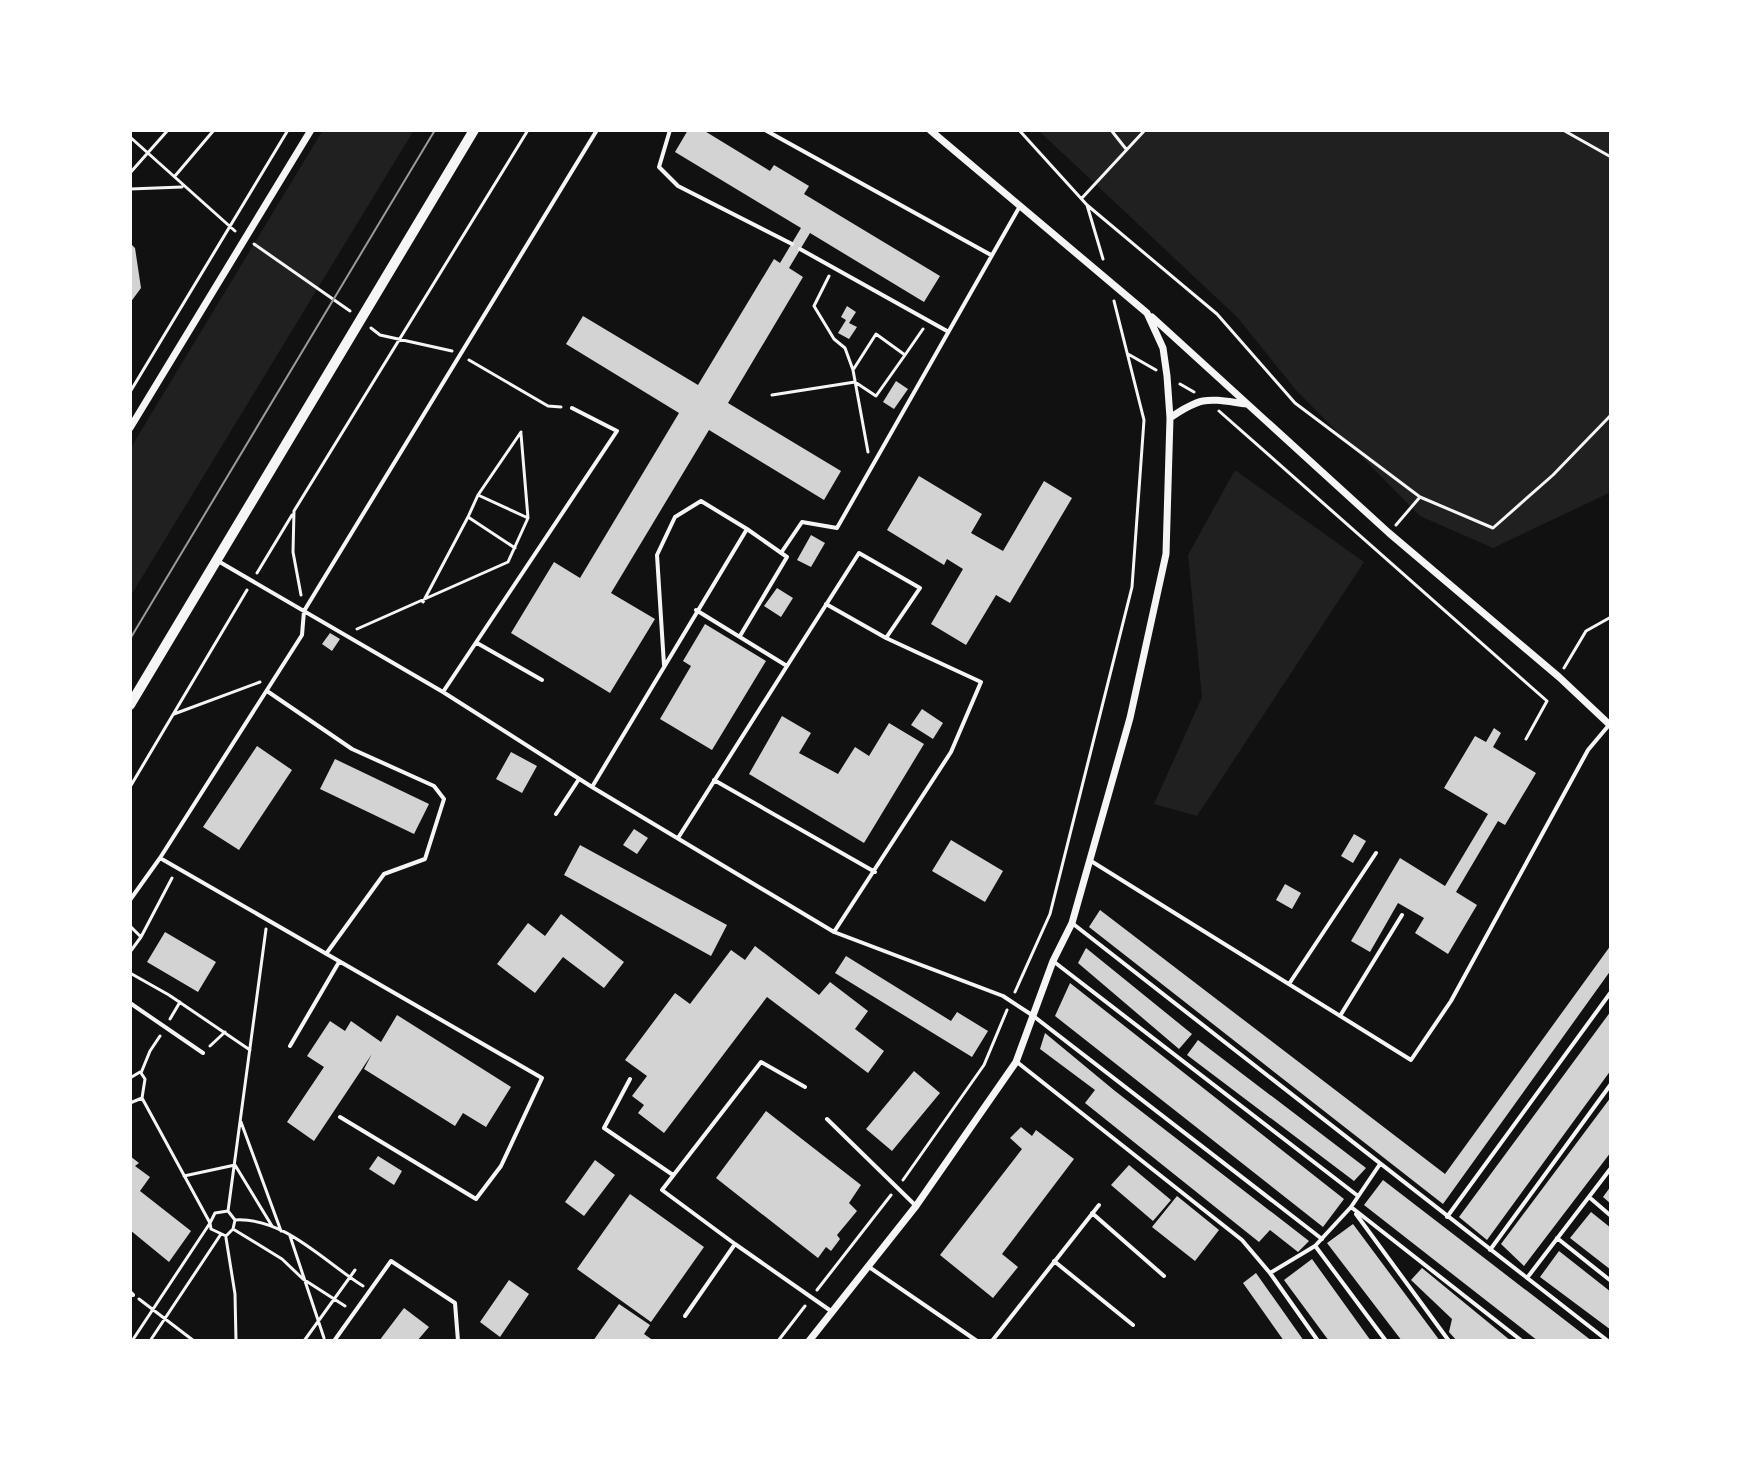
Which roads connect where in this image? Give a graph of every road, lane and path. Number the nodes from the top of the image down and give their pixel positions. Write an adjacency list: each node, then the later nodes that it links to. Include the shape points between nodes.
1 (168, 130): 17 (path)
2 (214, 130): 20 (path)
3 (288, 130): 26 (path)
4 (311, 130): 27 (street)
5 (474, 130): 34 (main road)
6 (528, 130): 37 (path)
7 (597, 130): 39 (lane)
8 (670, 130): 28 (lane, via 659,167 678,186)
9 (765, 130): 30 (lane)
10 (930, 130): 25 (street)
11 (1019, 130): 23 (path)
12 (1111, 130): 16 (path)
13 (1145, 130): 16 (path)
14 (1563, 130): 18 (path)
15 (130, 137): 17 (path)
16 (1127, 150): 23 (path)
17 (148, 154): 19 (path); 20 (path)
18 (1611, 157)
19 (130, 173)
20 (174, 177): 21 (path)
21 (185, 187): 22 (path); 26 (path)
22 (130, 189)
23 (1082, 198): 24 (path)
24 (1087, 205): 32 (path); 54 (path, via 1217,314 1295,403)
25 (1020, 206): 30 (lane); 32 (street)
26 (229, 227): 27 (path); 44 (path)
27 (246, 238): 34 (path); 51 (street)
28 (792, 244)
29 (800, 249): 31 (lane)
30 (991, 255): 36 (lane)
31 (832, 269): 35 (lane); 41 (path, via 814,306 845,348)
32 (1110, 281): 33 (street); 38 (path)
33 (1147, 313): 42 (street, via 1163,348); 47 (street)
34 (361, 320): 37 (path, via 380,335); 62 (main road)
35 (928, 321): 36 (lane); 40 (path)
36 (947, 331): 52 (lane)
37 (400, 339): 39 (path); 55 (path)
38 (1127, 353): 42 (path); 110 (path, via 1144,420 1132,587 1050,914)
39 (461, 354): 48 (path, via 548,406); 67 (lane)
40 (905, 355): 41 (path, via 876,334); 43 (path, via 876,396)
41 (853, 370): 43 (path)
42 (1167, 376): 46 (path); 50 (street)
43 (855, 382): 45 (path); 52 (path)
44 (130, 392)
45 (772, 395)
46 (1205, 399): 47 (street); 50 (street); 83 (path, via 1547,701)
47 (1249, 405): 59 (street)
48 (572, 408): 72 (lane, via 617,431)
49 (1611, 415): 54 (path, via 1493,528)
50 (1170, 418): 92 (street, via 1166,554 1130,718)
51 (130, 428)
52 (871, 468): 61 (lane, via 837,528 802,522)
53 (478, 495): 56 (path); 57 (path); 57 (path, via 521,432)
54 (1420, 497): 59 (path)
55 (294, 511): 63 (path); 67 (path, via 293,552)
56 (468, 517): 60 (path); 64 (path)
57 (528, 518): 60 (path)
58 (747, 529): 61 (lane); 66 (lane); 73 (lane, via 701,501 675,517 657,555)
59 (1389, 533): 76 (street)
60 (515, 548): 64 (path, via 508,562)
61 (781, 553): 70 (lane, via 787,557)
62 (216, 560): 63 (lane); 80 (main road)
63 (253, 580): 67 (lane); 81 (path)
64 (423, 602): 69 (path)
65 (826, 604): 71 (lane); 71 (lane, via 859,553 920,588); 74 (lane)
66 (696, 610): 70 (lane); 73 (lane)
67 (304, 611): 69 (lane); 75 (lane, via 302,635)
68 (1611, 617): 76 (path, via 1586,631)
69 (343, 635): 79 (lane)
70 (740, 636): 74 (lane)
71 (886, 638): 94 (lane, via 981,682 951,752)
72 (477, 643): 77 (lane); 79 (lane)
73 (664, 665): 87 (lane)
74 (787, 666): 85 (lane)
75 (276, 676): 78 (lane); 81 (path)
76 (1559, 677): 82 (street)
77 (542, 680)
78 (267, 691): 91 (lane); 103 (lane, via 352,749 434,786 444,799 425,859 384,874)
79 (443, 692): 84 (lane)
80 (130, 705)
81 (174, 714): 86 (path)
82 (1610, 725): 113 (lane, via 1588,750 1451,1001 1411,1060)
83 (1526, 739)
84 (579, 779): 87 (lane); 88 (lane)
85 (714, 780): 89 (lane); 94 (lane)
86 (130, 787)
87 (592, 787): 89 (lane)
88 (556, 814)
89 (677, 838): 100 (lane)
90 (1376, 853): 107 (lane)
91 (160, 858): 93 (lane); 95 (lane)
92 (1089, 859): 98 (street); 107 (lane)
93 (177, 868): 97 (lane); 101 (path)
94 (875, 872): 100 (lane)
95 (130, 900)
96 (1402, 915): 113 (lane)
97 (267, 918): 103 (lane); 117 (path)
98 (1072, 923): 104 (street); 130 (lane)
99 (130, 926): 101 (path)
100 (834, 932): 110 (lane)
101 (141, 937): 102 (path)
102 (130, 952)
103 (326, 954): 105 (lane)
104 (1053, 961): 112 (street); 136 (lane)
105 (339, 962): 116 (lane); 127 (lane, via 542,1078 501,1166 476,1199)
106 (130, 973): 109 (path)
107 (1289, 984): 113 (lane)
108 (1611, 992): 144 (lane)
109 (180, 1002): 114 (path); 115 (path)
110 (1011, 1002): 112 (lane); 135 (path, via 984,1065)
111 (130, 1003): 114 (lane)
112 (1032, 1015): 119 (street); 153 (lane)
113 (1340, 1016)
114 (165, 1027): 118 (lane); 120 (path)
115 (225, 1032): 117 (path); 118 (path)
116 (290, 1046)
117 (250, 1050): 129 (path)
118 (203, 1053)
119 (1016, 1062): 139 (street); 160 (lane, via 1242,1240)
120 (142, 1070): 121 (path); 125 (path)
121 (130, 1078)
122 (630, 1079): 133 (lane, via 604,1128)
123 (1611, 1084): 156 (lane)
124 (805, 1087): 133 (lane, via 761,1062)
125 (142, 1098): 126 (path); 134 (path)
126 (130, 1103)
127 (340, 1117)
128 (827, 1119): 135 (lane)
129 (240, 1121): 131 (path); 149 (path)
130 (1380, 1164): 136 (lane); 144 (lane)
131 (235, 1165): 134 (path); 141 (path); 147 (path)
132 (1611, 1168): 137 (lane)
133 (673, 1175): 154 (lane, via 662,1190)
134 (184, 1176): 146 (path)
135 (897, 1188): 139 (lane); 168 (path)
136 (1358, 1196): 140 (lane)
137 (1589, 1197): 143 (lane); 152 (lane)
138 (1099, 1205): 142 (lane)
139 (916, 1206): 158 (street)
140 (1351, 1207): 153 (lane); 191 (lane); 192 (lane)
141 (228, 1211): 145 (path); 146 (path, via 215,1213)
142 (1092, 1213): 157 (lane); 161 (lane)
143 (1611, 1216)
144 (1447, 1217): 156 (lane)
145 (235, 1220): 147 (path); 148 (path)
146 (210, 1223): 150 (path); 170 (path)
147 (272, 1227): 149 (path)
148 (233, 1229): 150 (path); 164 (path, via 282,1259)
149 (281, 1231): 151 (path)
150 (223, 1235): 174 (path); 180 (path, via 235,1294)
151 (290, 1236): 162 (path); 164 (path)
152 (1557, 1238): 163 (lane); 165 (lane)
153 (1322, 1239): 155 (lane)
154 (735, 1244): 168 (lane); 173 (lane)
155 (1315, 1246): 160 (lane); 190 (lane)
156 (1490, 1250): 163 (lane)
157 (1054, 1261): 176 (lane); 188 (lane)
158 (869, 1267): 172 (street); 187 (lane)
159 (355, 1270): 162 (path)
160 (1270, 1273): 189 (lane)
161 (1164, 1276)
162 (350, 1277): 166 (path); 169 (path)
163 (1527, 1278): 193 (lane)
164 (303, 1279): 169 (path); 175 (path)
165 (1611, 1281)
166 (371, 1290): 171 (lane); 184 (lane, via 391,1261 455,1303)
167 (131, 1294): 170 (path)
168 (812, 1298): 172 (lane); 185 (path)
169 (335, 1300): 171 (path); 175 (path)
170 (154, 1308): 174 (path); 177 (path)
171 (355, 1312): 183 (lane)
172 (833, 1312): 186 (street)
173 (685, 1316)
174 (165, 1318): 178 (path); 179 (path)
175 (318, 1322): 181 (path); 182 (path)
176 (1133, 1325)
177 (132, 1341)
178 (150, 1341)
179 (194, 1341)
180 (236, 1341)
181 (304, 1341)
182 (325, 1341)
183 (334, 1341)
184 (458, 1341)
185 (778, 1341)
186 (809, 1341)
187 (977, 1341)
188 (992, 1341)
189 (1318, 1341)
190 (1386, 1341)
191 (1449, 1341)
192 (1522, 1341)
193 (1608, 1341)

